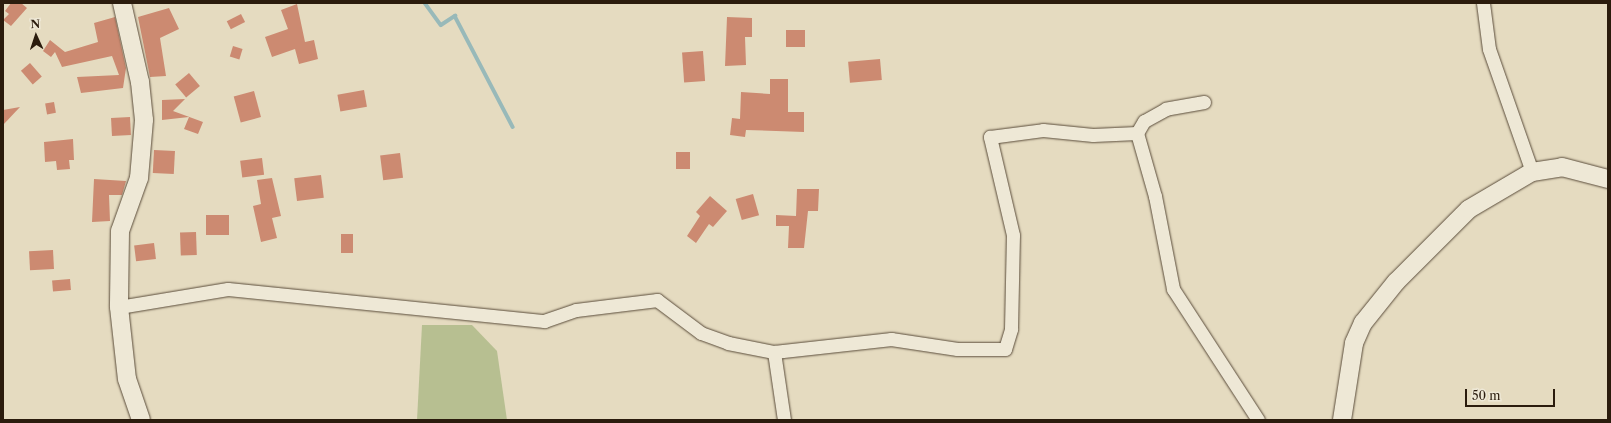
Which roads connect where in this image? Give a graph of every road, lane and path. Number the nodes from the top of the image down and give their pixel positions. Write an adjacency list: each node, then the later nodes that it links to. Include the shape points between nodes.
1 (122, 3): 7 (street, via 140,82 144,120 139,178 120,231)
2 (1483, 3): 5 (street, via 1489,49)
3 (1204, 102): 4 (street, via 1166,109 1144,121)
4 (1137, 133): 8 (street, via 1093,136 1043,130 990,137 1013,235 1011,329 1005,349 957,349 891,339); 11 (street, via 1155,196 1173,289)
5 (1532, 172): 6 (street, via 1562,167); 12 (street, via 1469,209 1396,282 1363,323 1354,343)
6 (1608, 179)
7 (119, 307): 8 (street, via 228,289 544,321 576,310 657,300 701,333 728,343); 9 (street, via 127,379)
8 (774, 352): 10 (street)
9 (141, 420)
10 (784, 420)
11 (1258, 420)
12 (1342, 420)

